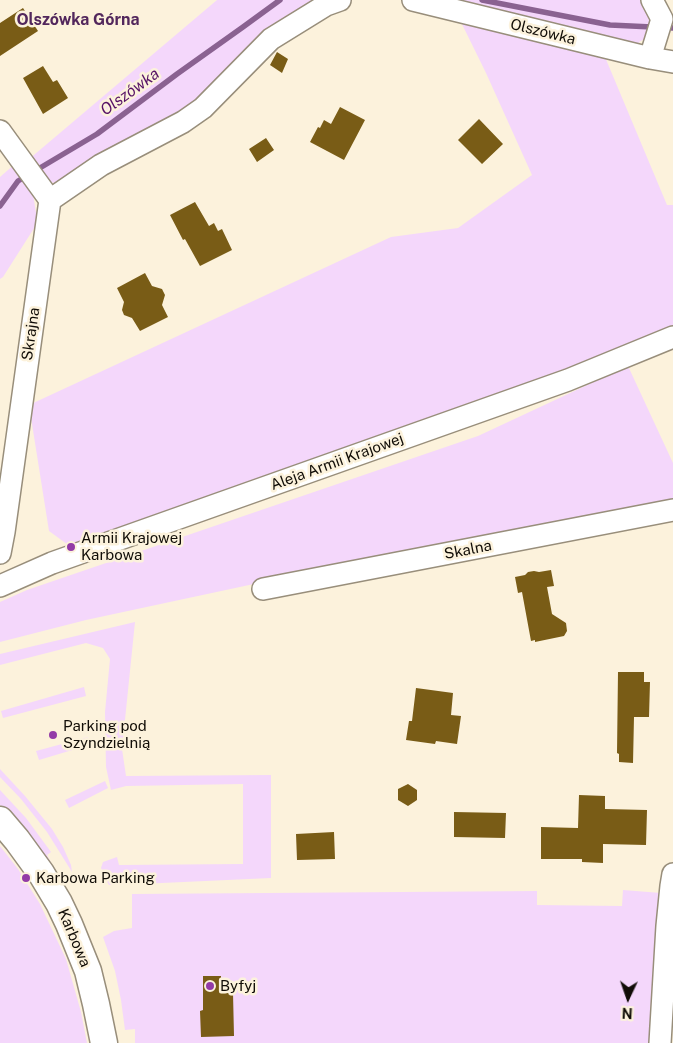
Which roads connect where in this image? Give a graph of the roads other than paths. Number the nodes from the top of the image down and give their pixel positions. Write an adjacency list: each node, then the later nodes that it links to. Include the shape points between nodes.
1 (340, 0): 7 (street, via 270,39 203,108 183,122 100,165)
2 (414, 0): 4 (street, Olszówka)
3 (657, 9): 4 (street)
4 (653, 51): 5 (street, Olszówka)
5 (673, 62)
6 (0, 131): 7 (street)
7 (50, 200): 10 (street, Skrajna)
8 (673, 337): 11 (street, Aleja Armii Krajowej, via 560,383 52,564)
9 (673, 510): 12 (street, Skalna)
10 (0, 553)
11 (0, 586)
12 (263, 589)
13 (0, 820): 15 (street, Karbowa, via 41,873 69,924 88,971)
14 (673, 874): 16 (street)
15 (104, 1043)
16 (660, 1043)

